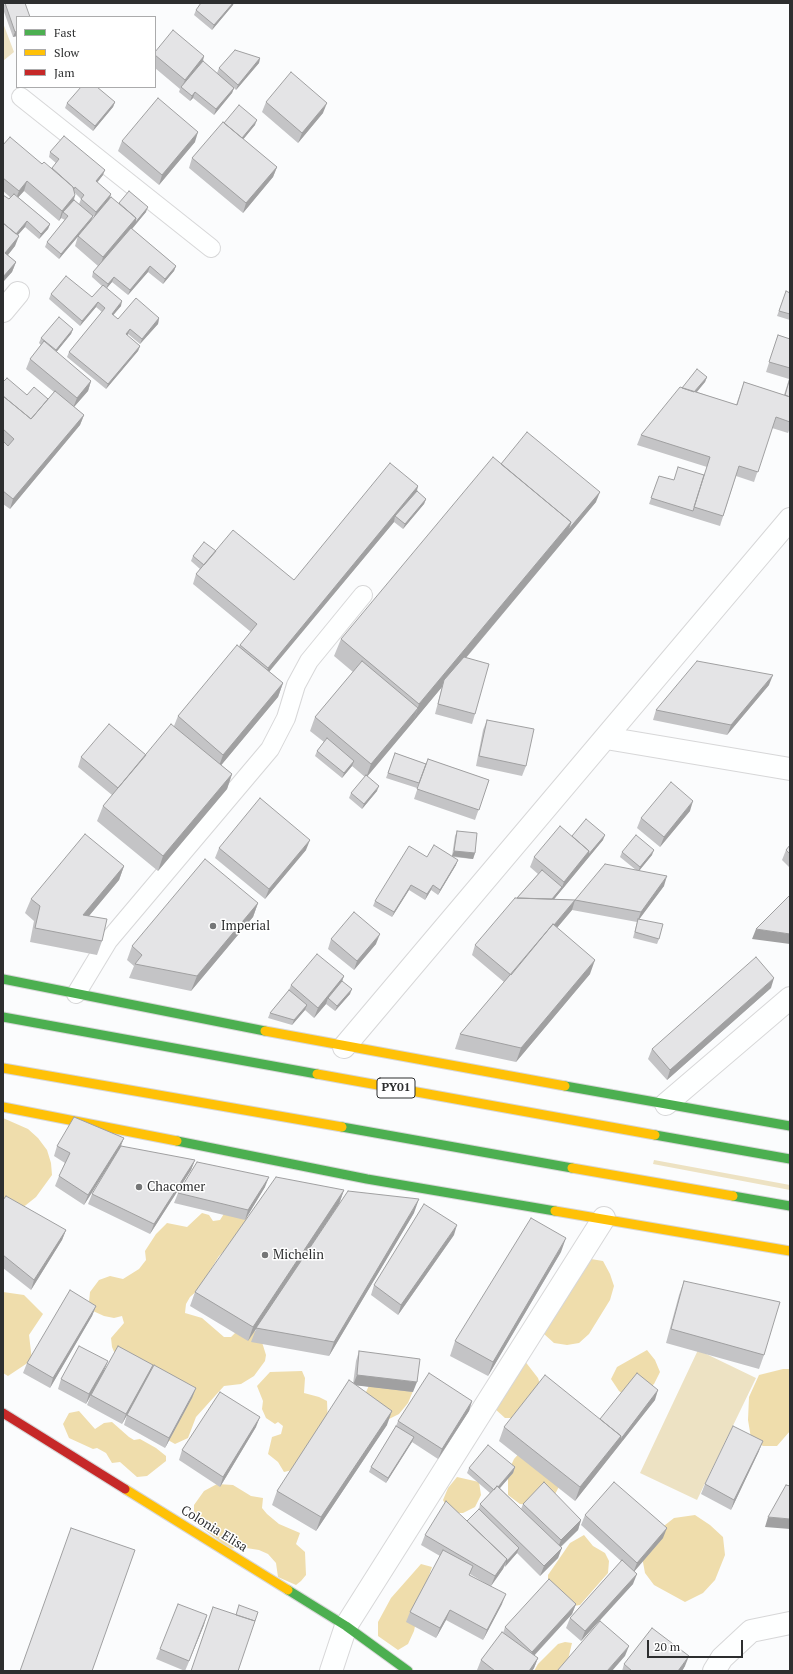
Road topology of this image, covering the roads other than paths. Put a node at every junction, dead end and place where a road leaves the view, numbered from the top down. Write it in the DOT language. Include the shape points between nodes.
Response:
graph roads {
  1 [pos="21,97"];
  2 [pos="211,248"];
  3 [pos="18,293"];
  4 [pos="3,311"];
  5 [pos="790,519"];
  6 [pos="363,595"];
  7 [pos="606,738"];
  8 [pos="790,768"];
  9 [pos="3,979"];
  10 [pos="76,994"];
  11 [pos="790,998"];
  12 [pos="3,1017"];
  13 [pos="344,1047"];
  14 [pos="3,1068"];
  15 [pos="666,1104"];
  16 [pos="3,1107"];
  17 [pos="790,1126"];
  18 [pos="790,1159"];
  19 [pos="790,1206"];
  20 [pos="604,1218"];
  21 [pos="790,1251"];
  22 [pos="3,1413"];
  23 [pos="790,1623"];
  24 [pos="346,1626"];
  25 [pos="331,1671"];
  26 [pos="408,1671"];
  27 [pos="714,1671"];
  1 -- 2 [label="lane"];
  3 -- 4 [label="street"];
  5 -- 7 [label="street"];
  6 -- 10 [label="lane" via="309,660 296,685 286,718 270,748 108,941"];
  7 -- 8 [label="street"];
  7 -- 13 [label="street"];
  9 -- 10 [label="main road"];
  10 -- 13 [label="main road"];
  11 -- 15 [label="street"];
  12 -- 18 [label="main road, PY01"];
  13 -- 15 [label="main road"];
  14 -- 19 [label="main road"];
  15 -- 17 [label="main road"];
  16 -- 20 [label="main road" via="367,1179"];
  20 -- 21 [label="main road"];
  20 -- 24 [label="street"];
  22 -- 24 [label="main road, Colonia Elisa"];
  23 -- 27 [label="street" via="751,1631 722,1658"];
  24 -- 25 [label="street"];
  24 -- 26 [label="main road, Colonia Elisa"];
}
